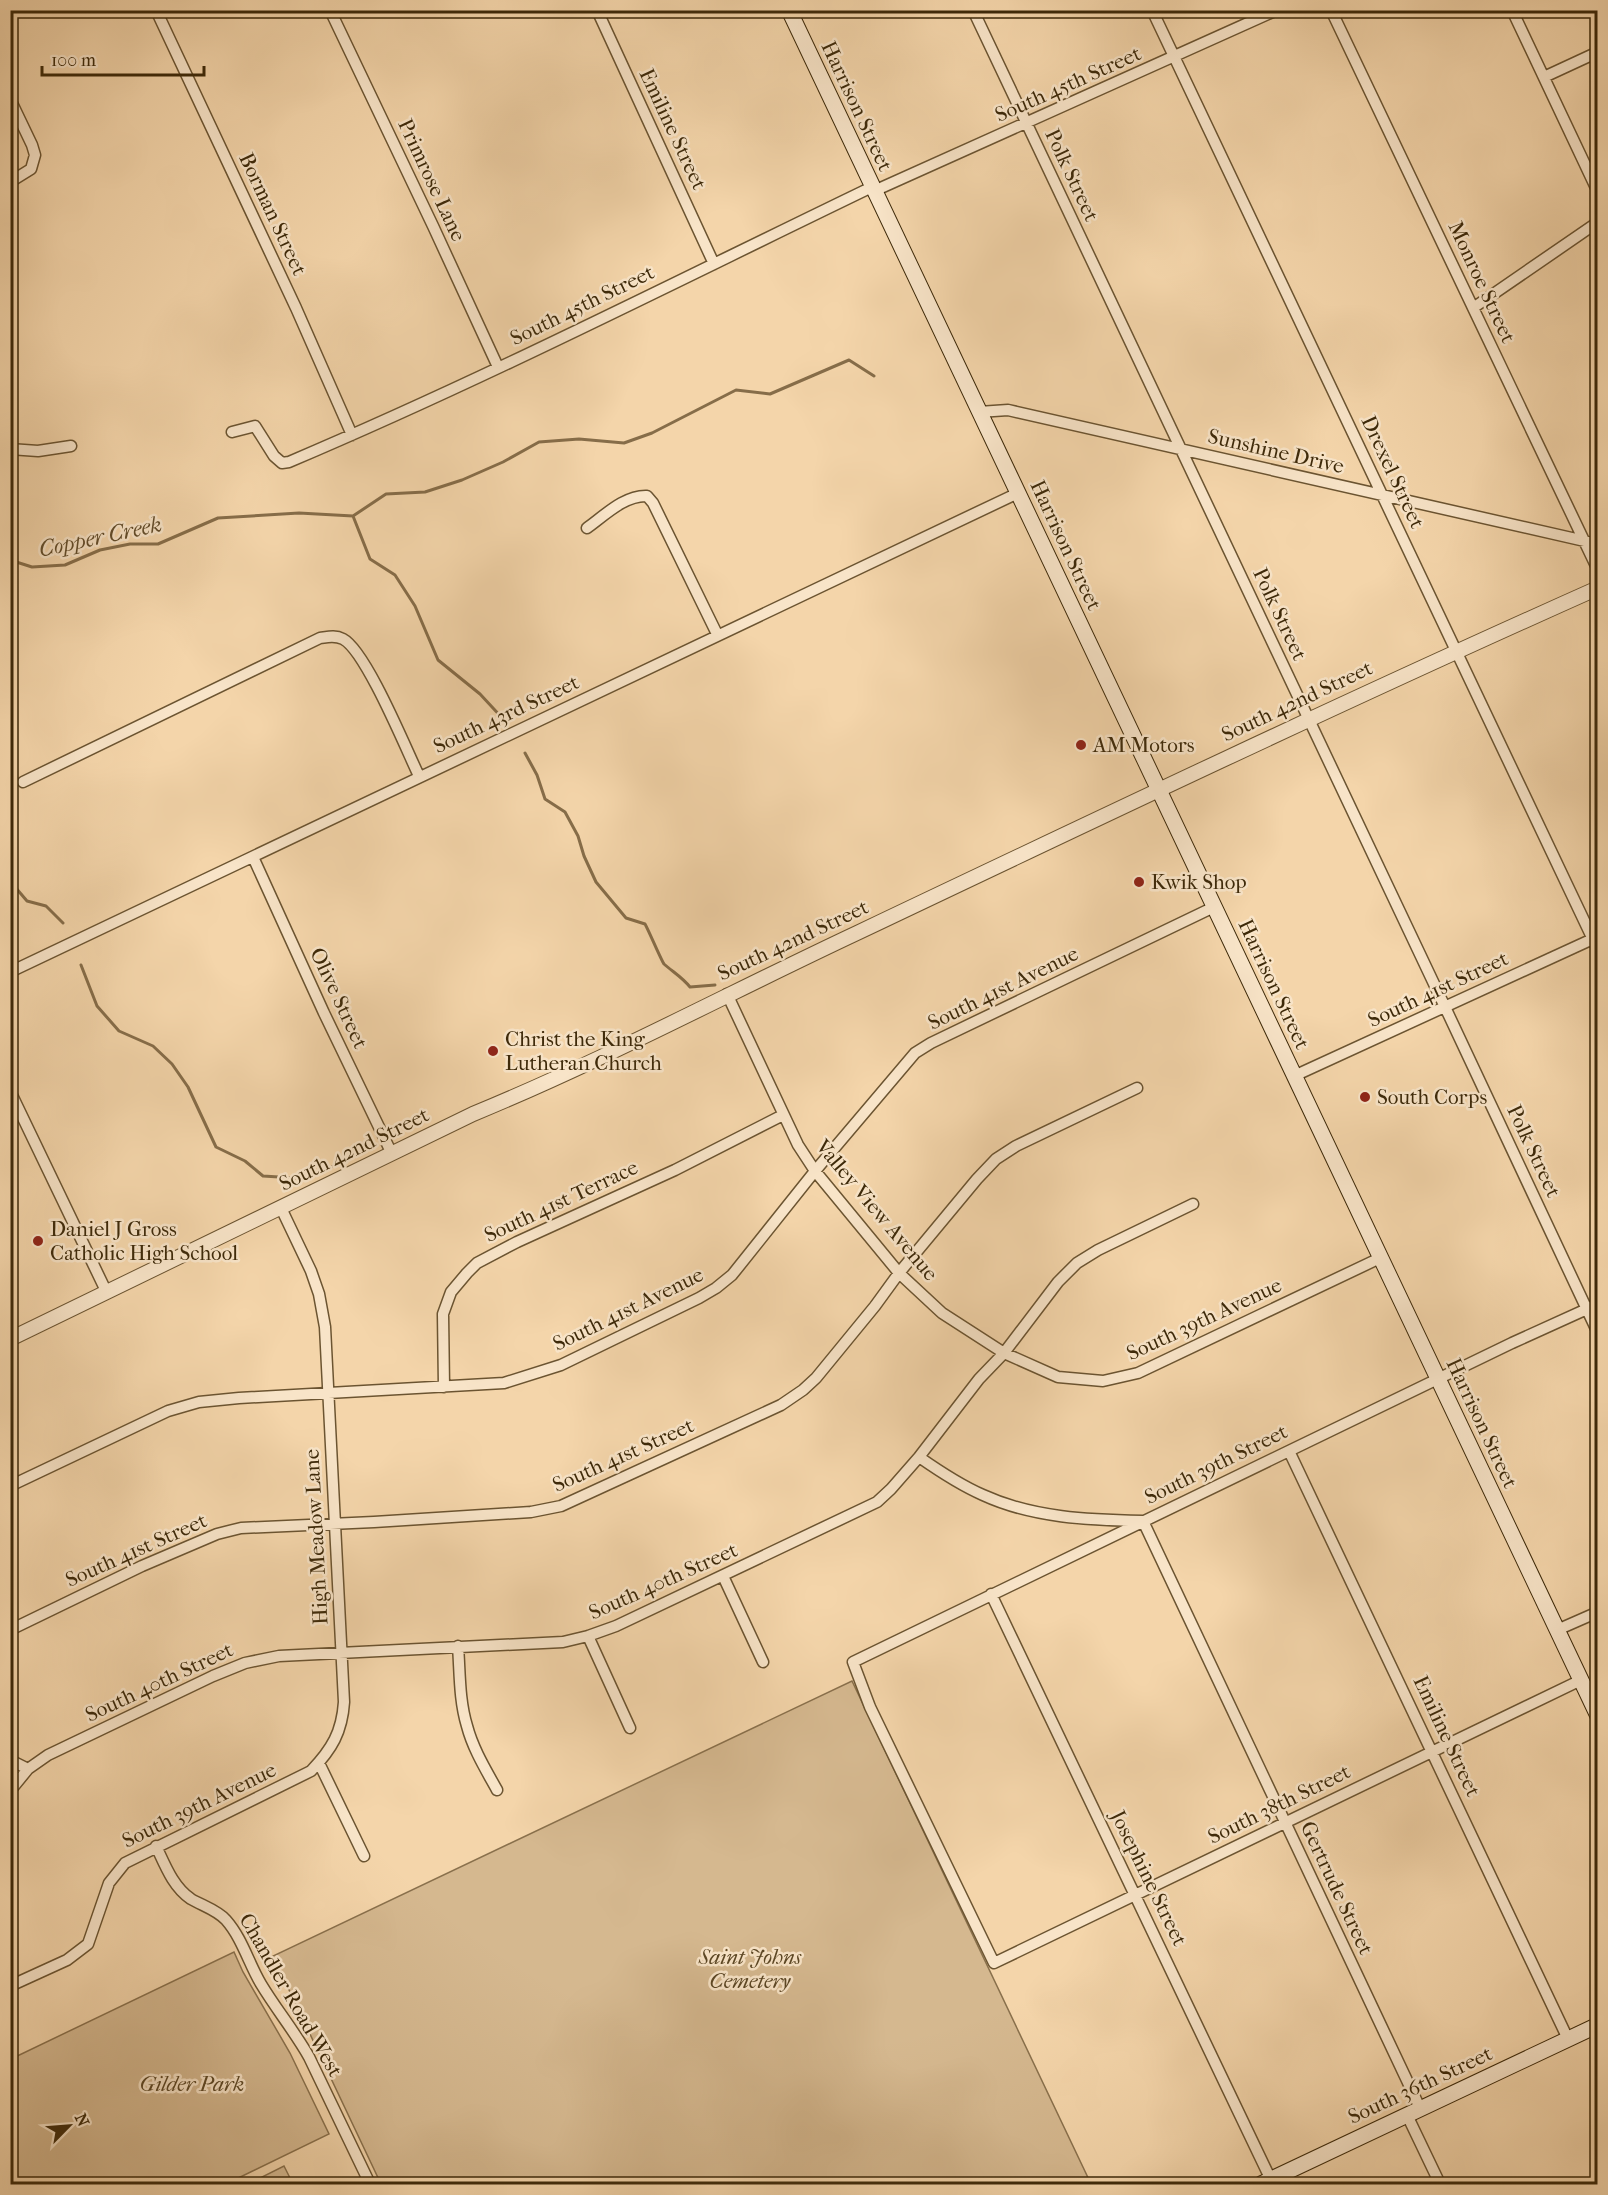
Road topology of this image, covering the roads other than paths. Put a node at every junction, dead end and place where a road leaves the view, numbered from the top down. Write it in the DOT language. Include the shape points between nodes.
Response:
graph roads {
  1 [pos="156,10"];
  2 [pos="330,10"];
  3 [pos="597,10"];
  4 [pos="789,10"];
  5 [pos="973,10"];
  6 [pos="1152,10"];
  7 [pos="1277,10"];
  8 [pos="1331,10"];
  9 [pos="1512,10"];
  10 [pos="1598,52"];
  11 [pos="1174,57"];
  12 [pos="1544,77"];
  13 [pos="10,99"];
  14 [pos="1026,124"];
  15 [pos="10,182"];
  16 [pos="873,189"];
  17 [pos="1598,192"];
  18 [pos="1598,222"];
  19 [pos="714,264"];
  20 [pos="1473,308"];
  21 [pos="498,367"];
  22 [pos="979,412"];
  23 [pos="232,432"];
  24 [pos="352,435"];
  25 [pos="71,446"];
  26 [pos="10,449"];
  27 [pos="1180,449"];
  28 [pos="1018,493"];
  29 [pos="1382,495"];
  30 [pos="587,528"];
  31 [pos="1583,540"];
  32 [pos="1598,544"];
  33 [pos="1598,570"];
  34 [pos="1598,588"];
  35 [pos="717,634"];
  36 [pos="1456,651"];
  37 [pos="1309,718"];
  38 [pos="419,776"];
  39 [pos="23,782"];
  40 [pos="1158,789"];
  41 [pos="253,857"];
  42 [pos="1214,907"];
  43 [pos="1595,938"];
  44 [pos="1598,950"];
  45 [pos="10,972"];
  46 [pos="727,994"];
  47 [pos="1445,1007"];
  48 [pos="1294,1076"];
  49 [pos="1137,1088"];
  50 [pos="10,1091"];
  51 [pos="783,1115"];
  52 [pos="392,1154"];
  53 [pos="815,1171"];
  54 [pos="1193,1204"];
  55 [pos="281,1208"];
  56 [pos="1380,1258"];
  57 [pos="899,1273"];
  58 [pos="106,1293"];
  59 [pos="1598,1304"];
  60 [pos="1587,1309"];
  61 [pos="1598,1333"];
  62 [pos="10,1339"];
  63 [pos="1004,1353"];
  64 [pos="1438,1379"];
  65 [pos="444,1387"];
  66 [pos="328,1393"];
  67 [pos="1289,1451"];
  68 [pos="919,1457"];
  69 [pos="10,1486"];
  70 [pos="1143,1521"];
  71 [pos="335,1523"];
  72 [pos="723,1576"];
  73 [pos="991,1594"];
  74 [pos="1598,1612"];
  75 [pos="10,1630"];
  76 [pos="1557,1630"];
  77 [pos="588,1636"];
  78 [pos="458,1646"];
  79 [pos="341,1651"];
  80 [pos="764,1662"];
  81 [pos="1581,1680"];
  82 [pos="1598,1716"];
  83 [pos="630,1728"];
  84 [pos="1432,1751"];
  85 [pos="10,1760"];
  86 [pos="319,1762"];
  87 [pos="28,1769"];
  88 [pos="497,1790"];
  89 [pos="10,1791"];
  90 [pos="1285,1823"];
  91 [pos="156,1846"];
  92 [pos="364,1856"];
  93 [pos="1135,1895"];
  94 [pos="994,1963"];
  95 [pos="10,1986"];
  96 [pos="1598,2025"];
  97 [pos="1568,2039"];
  98 [pos="1413,2111"];
  99 [pos="1266,2182"];
  100 [pos="370,2184"];
  101 [pos="1440,2184"];
  1 -- 24 [label="street, Borman Street"];
  2 -- 21 [label="street, Primrose Lane"];
  3 -- 19 [label="street, Emiline Street"];
  4 -- 16 [label="main road, Harrison Street"];
  5 -- 14 [label="street, Polk Street"];
  6 -- 11 [label="street, Drexel Street"];
  7 -- 11 [label="street, South 45th Street"];
  8 -- 20 [label="street, Monroe Street"];
  9 -- 12 [label="street"];
  10 -- 12 [label="street"];
  11 -- 14 [label="street, South 45th Street"];
  11 -- 29 [label="street, Drexel Street"];
  12 -- 17 [label="street"];
  13 -- 15 [label="street" via="35,155 32,169"];
  14 -- 16 [label="street, South 45th Street"];
  14 -- 27 [label="street, Polk Street"];
  16 -- 19 [label="street, South 45th Street"];
  16 -- 22 [label="main road, Harrison Street"];
  18 -- 20 [label="street"];
  19 -- 21 [label="street, South 45th Street"];
  20 -- 31 [label="street, Monroe Street"];
  21 -- 24 [label="street, South 45th Street"];
  22 -- 27 [label="street, Sunshine Drive" via="1008,410"];
  22 -- 28 [label="main road, Harrison Street"];
  23 -- 24 [label="street, South 45th Street" via="255,426 282,463"];
  25 -- 26 [label="street" via="38,451"];
  27 -- 29 [label="street, Sunshine Drive"];
  27 -- 37 [label="street, Polk Street"];
  28 -- 35 [label="street, South 43rd Street"];
  28 -- 40 [label="main road, Harrison Street"];
  29 -- 31 [label="street, Sunshine Drive"];
  29 -- 36 [label="street, Drexel Street"];
  30 -- 35 [label="street" via="637,495 647,496"];
  31 -- 32 [label="street, Sunshine Drive"];
  31 -- 33 [label="street, Monroe Street"];
  34 -- 36 [label="street, South 42nd Street"];
  35 -- 38 [label="street, South 43rd Street"];
  36 -- 37 [label="street, South 42nd Street"];
  36 -- 43 [label="street, Drexel Street"];
  37 -- 40 [label="street, South 42nd Street"];
  37 -- 47 [label="street, Polk Street"];
  38 -- 39 [label="street" via="368,670 357,652 334,636 320,638"];
  38 -- 41 [label="street, South 43rd Street"];
  40 -- 42 [label="main road, Harrison Street"];
  40 -- 46 [label="street, South 42nd Street"];
  41 -- 45 [label="street, South 43rd Street"];
  41 -- 52 [label="street, Olive Street"];
  42 -- 48 [label="main road, Harrison Street"];
  42 -- 53 [label="street, South 41st Avenue" via="915,1053"];
  43 -- 44 [label="street, Drexel Street"];
  43 -- 47 [label="street, South 41st Street"];
  46 -- 51 [label="street, Valley View Avenue"];
  46 -- 52 [label="street, South 42nd Street" via="552,1082 473,1114"];
  47 -- 48 [label="street, South 41st Street"];
  47 -- 60 [label="street, Polk Street"];
  48 -- 56 [label="main road, Harrison Street"];
  49 -- 57 [label="street, South 41st Street" via="996,1159"];
  50 -- 58 [label="street"];
  51 -- 53 [label="street, Valley View Avenue"];
  51 -- 65 [label="street, South 41st Terrace" via="477,1263 451,1292 443,1314"];
  52 -- 55 [label="street, South 42nd Street"];
  53 -- 57 [label="street, Valley View Avenue"];
  53 -- 65 [label="street, South 41st Avenue" via="732,1275 708,1293 532,1376 504,1383"];
  54 -- 63 [label="street, South 40th Street" via="1077,1263"];
  55 -- 58 [label="street, South 42nd Street"];
  55 -- 66 [label="street, High Meadow Lane" via="319,1294"];
  56 -- 63 [label="street, South 39th Avenue" via="1155,1366 1122,1378 1058,1377"];
  56 -- 64 [label="main road, Harrison Street"];
  57 -- 63 [label="street, Valley View Avenue" via="942,1313"];
  57 -- 71 [label="street, South 41st Street" via="803,1390 780,1405 602,1489 561,1506 531,1512"];
  58 -- 62 [label="street, South 42nd Street"];
  59 -- 60 [label="street, South 39th Street"];
  60 -- 61 [label="street, Polk Street"];
  60 -- 64 [label="street, South 39th Street"];
  63 -- 68 [label="street, South 40th Street"];
  64 -- 67 [label="street, South 39th Street"];
  64 -- 76 [label="main road, Harrison Street"];
  65 -- 66 [label="street, South 41st Avenue"];
  66 -- 69 [label="street, South 41st Avenue" via="199,1402 168,1411"];
  66 -- 71 [label="street, High Meadow Lane"];
  67 -- 70 [label="street, South 39th Street"];
  67 -- 84 [label="street, Emiline Street"];
  68 -- 70 [label="street" via="984,1496 1039,1513"];
  68 -- 72 [label="street, South 40th Street" via="877,1502"];
  70 -- 73 [label="street, South 39th Street"];
  70 -- 90 [label="street, Gertrude Street"];
  71 -- 75 [label="street, South 41st Street" via="241,1528 217,1534"];
  71 -- 79 [label="street, High Meadow Lane"];
  72 -- 77 [label="street, South 40th Street"];
  72 -- 80 [label="street"];
  73 -- 93 [label="street, Josephine Street"];
  73 -- 94 [label="street, South 39th Street" via="853,1662 870,1707"];
  74 -- 76 [label="street"];
  76 -- 81 [label="main road, Harrison Street"];
  77 -- 78 [label="street, South 40th Street" via="563,1642"];
  77 -- 83 [label="street"];
  78 -- 79 [label="street, South 40th Street"];
  78 -- 88 [label="street" via="466,1725"];
  79 -- 86 [label="street, High Meadow Lane" via="343,1721"];
  79 -- 87 [label="street, South 40th Street" via="245,1663 48,1755"];
  81 -- 82 [label="main road, Harrison Street"];
  81 -- 84 [label="street, South 38th Street"];
  84 -- 90 [label="street, South 38th Street"];
  84 -- 97 [label="street, Emiline Street"];
  85 -- 87 [label="street"];
  86 -- 91 [label="street, South 39th Avenue" via="297,1779"];
  86 -- 92 [label="street"];
  87 -- 89 [label="street, South 40th Street"];
  90 -- 93 [label="street, South 38th Street"];
  90 -- 98 [label="street, Gertrude Street"];
  91 -- 95 [label="street, South 39th Avenue" via="116,1872 88,1944 80,1952"];
  91 -- 100 [label="street, Chandler Road West" via="181,1890 234,1929 260,1983 309,2057"];
  93 -- 94 [label="street, South 38th Street"];
  93 -- 99 [label="street, Josephine Street"];
  96 -- 97 [label="main road, South 36th Street"];
  97 -- 98 [label="main road, South 36th Street"];
  98 -- 99 [label="main road, South 36th Street"];
  98 -- 101 [label="street, Gertrude Street"];
}
